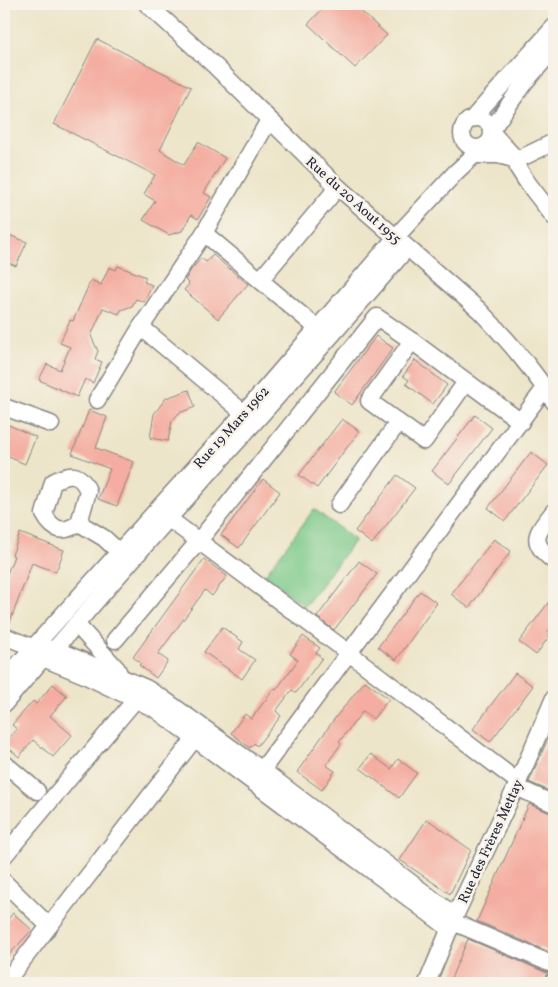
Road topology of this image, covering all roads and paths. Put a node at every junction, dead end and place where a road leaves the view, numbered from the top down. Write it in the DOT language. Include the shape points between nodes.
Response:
graph roads {
  1 [pos="147,4"];
  2 [pos="554,27"];
  3 [pos="554,49"];
  4 [pos="472,119"];
  5 [pos="269,120"];
  6 [pos="464,139"];
  7 [pos="486,141"];
  8 [pos="554,142"];
  9 [pos="517,160"];
  10 [pos="456,172"];
  11 [pos="338,187"];
  12 [pos="554,217"];
  13 [pos="204,232"];
  14 [pos="401,243"];
  15 [pos="260,280"];
  16 [pos="141,327"];
  17 [pos="317,328"];
  18 [pos="412,341"];
  19 [pos="466,382"];
  20 [pos="550,395"];
  21 [pos="97,400"];
  22 [pos="4,407"];
  23 [pos="250,418"];
  24 [pos="521,422"];
  25 [pos="398,423"];
  26 [pos="51,424"];
  27 [pos="339,505"];
  28 [pos="554,511"];
  29 [pos="163,514"];
  30 [pos="79,523"];
  31 [pos="198,542"];
  32 [pos="118,551"];
  33 [pos="554,561"];
  34 [pos="76,624"];
  35 [pos="4,636"];
  36 [pos="115,640"];
  37 [pos="44,651"];
  38 [pos="349,653"];
  39 [pos="121,678"];
  40 [pos="4,680"];
  41 [pos="554,698"];
  42 [pos="136,699"];
  43 [pos="4,704"];
  44 [pos="194,738"];
  45 [pos="4,763"];
  46 [pos="262,770"];
  47 [pos="517,785"];
  48 [pos="37,791"];
  49 [pos="554,804"];
  50 [pos="4,856"];
  51 [pos="4,882"];
  52 [pos="453,922"];
  53 [pos="49,926"];
  54 [pos="554,965"];
  55 [pos="5,983"];
  56 [pos="427,983"];
  1 -- 5 [label="street, Rue du 20 Aout 1955"];
  2 -- 4 [label="street"];
  3 -- 7 [label="street, Rue 19 Mars 1962" via="524,83"];
  4 -- 6 [label="street" via="462,129"];
  4 -- 7 [label="street" via="484,119 490,125"];
  5 -- 11 [label="street, Rue du 20 Aout 1955"];
  5 -- 13 [label="street"];
  6 -- 7 [label="street" via="474,148"];
  6 -- 10 [label="street, Rue 19 Mars 1962"];
  7 -- 9 [label="street"];
  7 -- 9 [label="street" via="499,155"];
  7 -- 10 [label="street, Rue 19 Mars 1962"];
  8 -- 9 [label="street"];
  9 -- 12 [label="street" via="527,182"];
  10 -- 14 [label="street, Rue 19 Mars 1962"];
  11 -- 14 [label="street, Rue du 20 Aout 1955"];
  11 -- 15 [label="street"];
  13 -- 15 [label="street"];
  13 -- 16 [label="street"];
  14 -- 17 [label="street, Rue 19 Mars 1962"];
  14 -- 20 [label="street, Rue du 20 Aout 1955" via="497,328"];
  14 -- 23 [label="street, Rue 19 Mars 1962"];
  15 -- 17 [label="street"];
  16 -- 21 [label="street"];
  16 -- 23 [label="street"];
  17 -- 23 [label="street, Rue 19 Mars 1962"];
  18 -- 19 [label="street"];
  18 -- 25 [label="street" via="369,401"];
  18 -- 31 [label="street" via="377,317"];
  19 -- 24 [label="street"];
  19 -- 25 [label="street" via="424,441"];
  20 -- 24 [label="street"];
  22 -- 26 [label="street"];
  23 -- 29 [label="street, Rue 19 Mars 1962"];
  24 -- 38 [label="street"];
  25 -- 27 [label="street"];
  28 -- 33 [label="street" via="536,541"];
  29 -- 31 [label="street"];
  29 -- 32 [label="street, Rue 19 Mars 1962"];
  29 -- 34 [label="street, Rue 19 Mars 1962"];
  30 -- 32 [label="street"];
  31 -- 36 [label="street"];
  31 -- 38 [label="street"];
  32 -- 37 [label="street, Rue 19 Mars 1962"];
  34 -- 37 [label="street, Rue 19 Mars 1962"];
  34 -- 39 [label="street" via="117,669"];
  35 -- 37 [label="street"];
  37 -- 39 [label="street"];
  37 -- 40 [label="street, Rue 19 Mars 1962"];
  37 -- 42 [label="street" via="82,674"];
  37 -- 43 [label="street, Rue 19 Mars 1962"];
  38 -- 46 [label="street"];
  38 -- 47 [label="street"];
  39 -- 46 [label="street" via="162,698"];
  41 -- 47 [label="street, Rue des Frères Mettay"];
  42 -- 44 [label="street"];
  42 -- 50 [label="street"];
  44 -- 52 [label="street"];
  44 -- 53 [label="street"];
  45 -- 48 [label="street"];
  46 -- 52 [label="street"];
  47 -- 49 [label="street"];
  47 -- 52 [label="street, Rue des Frères Mettay"];
  51 -- 53 [label="street"];
  52 -- 54 [label="street"];
  52 -- 56 [label="street, Rue des Frères Mettay"];
  53 -- 55 [label="street"];
}
